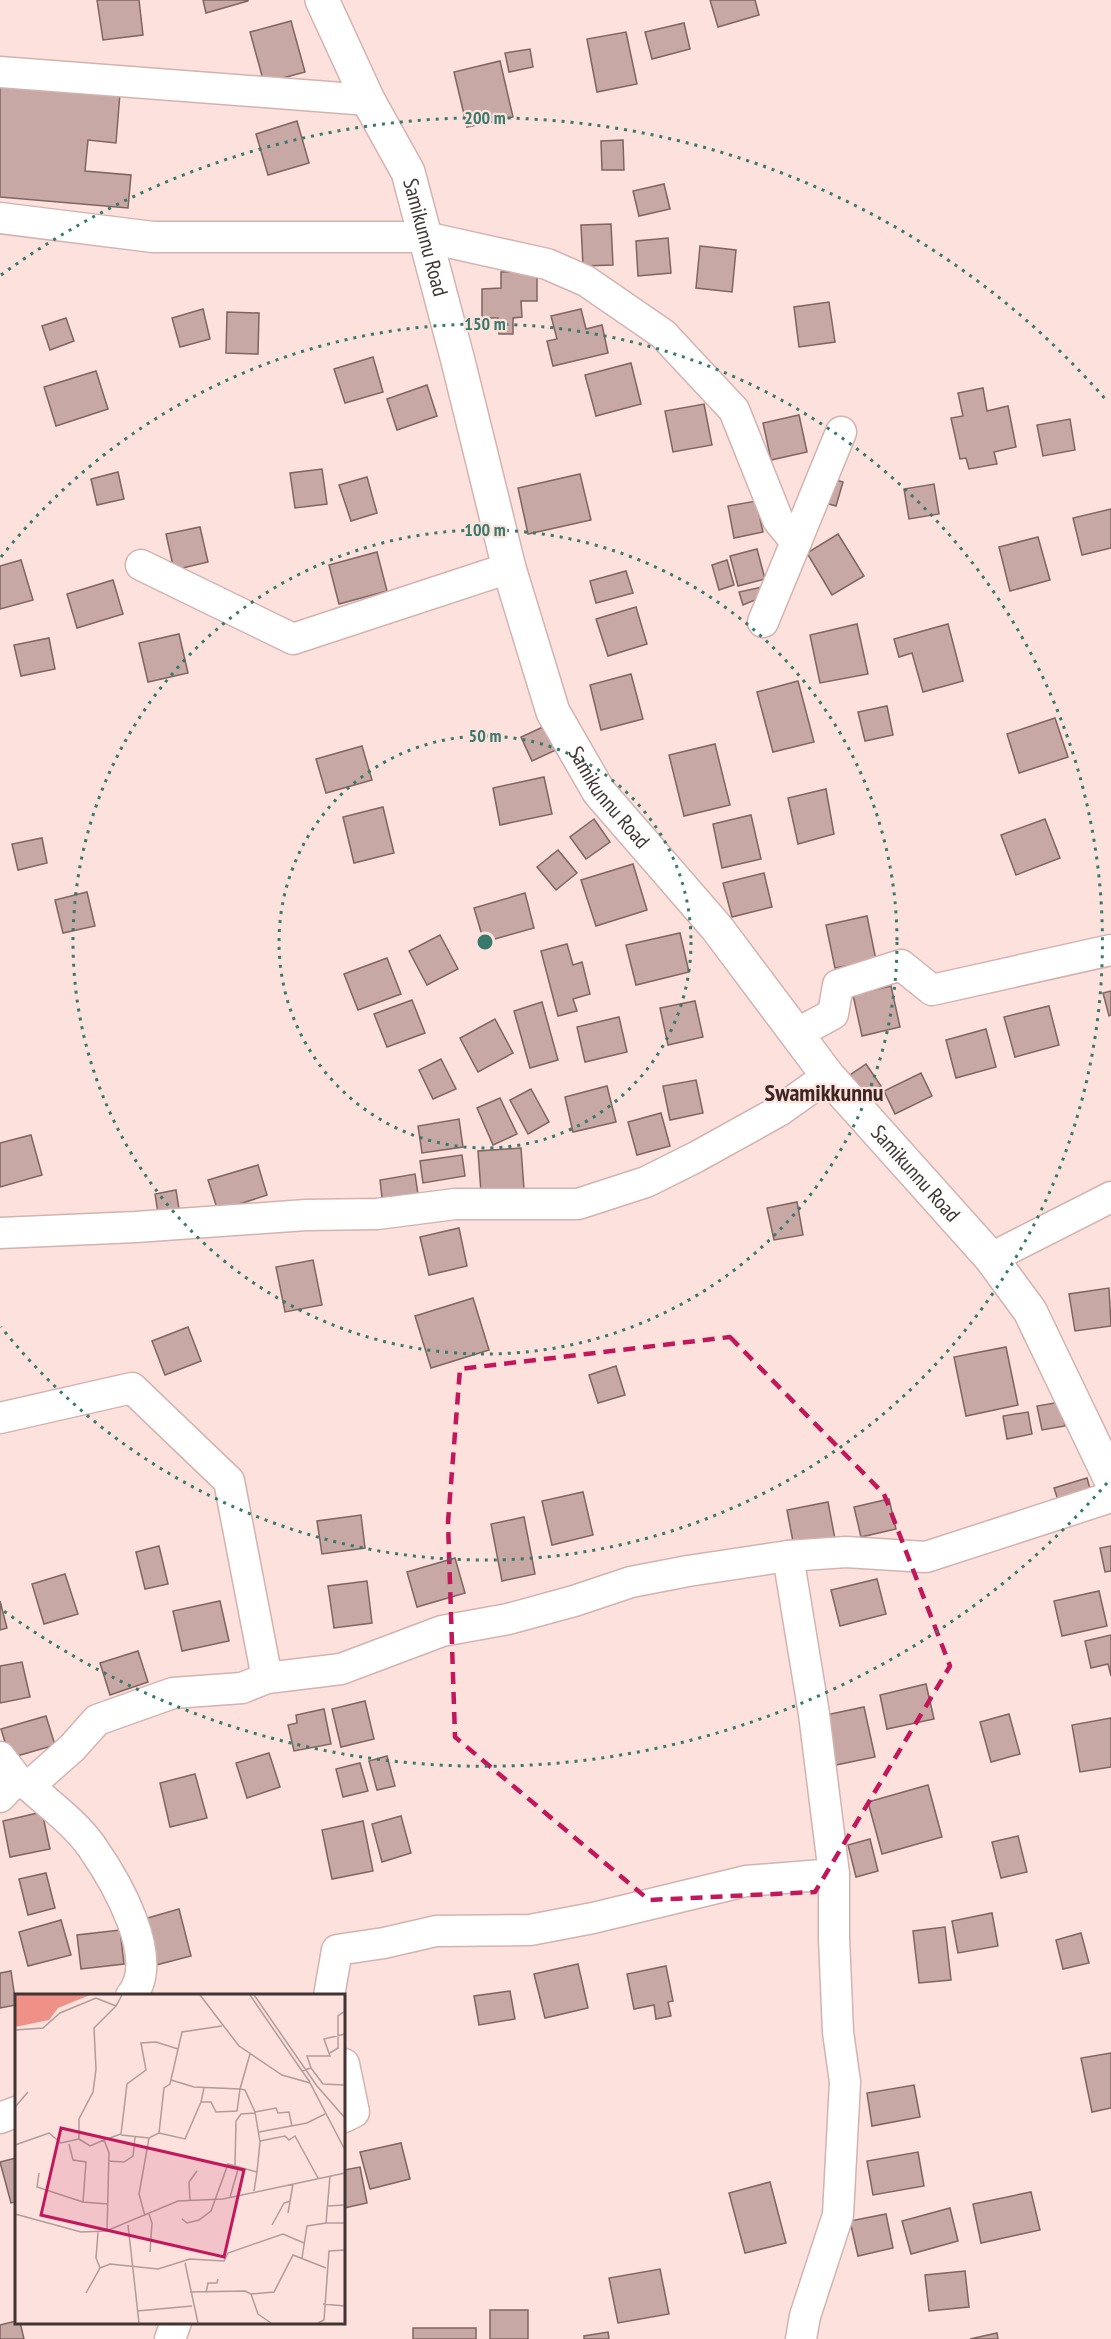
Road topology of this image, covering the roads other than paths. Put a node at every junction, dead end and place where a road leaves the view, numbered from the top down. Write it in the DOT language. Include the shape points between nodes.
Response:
graph roads {
  1 [pos="322,0"];
  2 [pos="0,72"];
  3 [pos="368,100"];
  4 [pos="0,218"];
  5 [pos="424,237"];
  6 [pos="841,432"];
  7 [pos="796,542"];
  8 [pos="141,565"];
  9 [pos="509,568"];
  10 [pos="763,622"];
  11 [pos="1111,950"];
  12 [pos="796,1034"];
  13 [pos="828,1076"];
  14 [pos="1111,1197"];
  15 [pos="0,1233"];
  16 [pos="991,1258"];
  17 [pos="0,1418"];
  18 [pos="1111,1480"];
  19 [pos="1111,1497"];
  20 [pos="788,1556"];
  21 [pos="267,1678"];
  22 [pos="11,1780"];
  23 [pos="834,1874"];
  24 [pos="131,1994"];
  25 [pos="329,1994"];
  26 [pos="345,2069"];
  27 [pos="15,2112"];
  28 [pos="345,2116"];
  29 [pos="0,2118"];
  30 [pos="175,2324"];
  31 [pos="170,2339"];
  32 [pos="801,2339"];
  1 -- 3 [label="main road, Samikunnu Road"];
  2 -- 3 [label="street"];
  3 -- 5 [label="main road, Samikunnu Road" via="408,172"];
  4 -- 5 [label="street" via="153,237"];
  5 -- 7 [label="street" via="547,264 586,281 663,334 734,410 778,520"];
  5 -- 9 [label="main road, Samikunnu Road"];
  6 -- 7 [label="street"];
  7 -- 10 [label="street"];
  8 -- 9 [label="street" via="293,639"];
  9 -- 12 [label="main road, Samikunnu Road" via="554,712 599,792 717,928"];
  11 -- 12 [label="street" via="932,990 902,965 838,986 833,1014"];
  12 -- 13 [label="main road, Samikunnu Road"];
  13 -- 15 [label="street" via="779,1111 696,1157 646,1182 578,1204 455,1203 377,1214"];
  13 -- 16 [label="main road, Samikunnu Road"];
  14 -- 16 [label="street"];
  16 -- 18 [label="main road, Samikunnu Road" via="1030,1311"];
  17 -- 21 [label="street" via="132,1388 229,1481"];
  19 -- 20 [label="street" via="926,1557 846,1552"];
  20 -- 21 [label="street" via="631,1582 508,1619 442,1631 341,1669"];
  20 -- 23 [label="street"];
  21 -- 22 [label="street" via="242,1688 173,1693 97,1720 72,1748"];
  22 -- 24 [label="street" via="62,1815 92,1846 125,1904 138,1938 141,1974"];
  23 -- 25 [label="street" via="746,1881 530,1930 436,1931 337,1950"];
  23 -- 32 [label="street" via="838,2032 845,2082 838,2215"];
  26 -- 28 [label="street" via="354,2112"];
  27 -- 29 [label="street"];
  30 -- 31 [label="street"];
}
